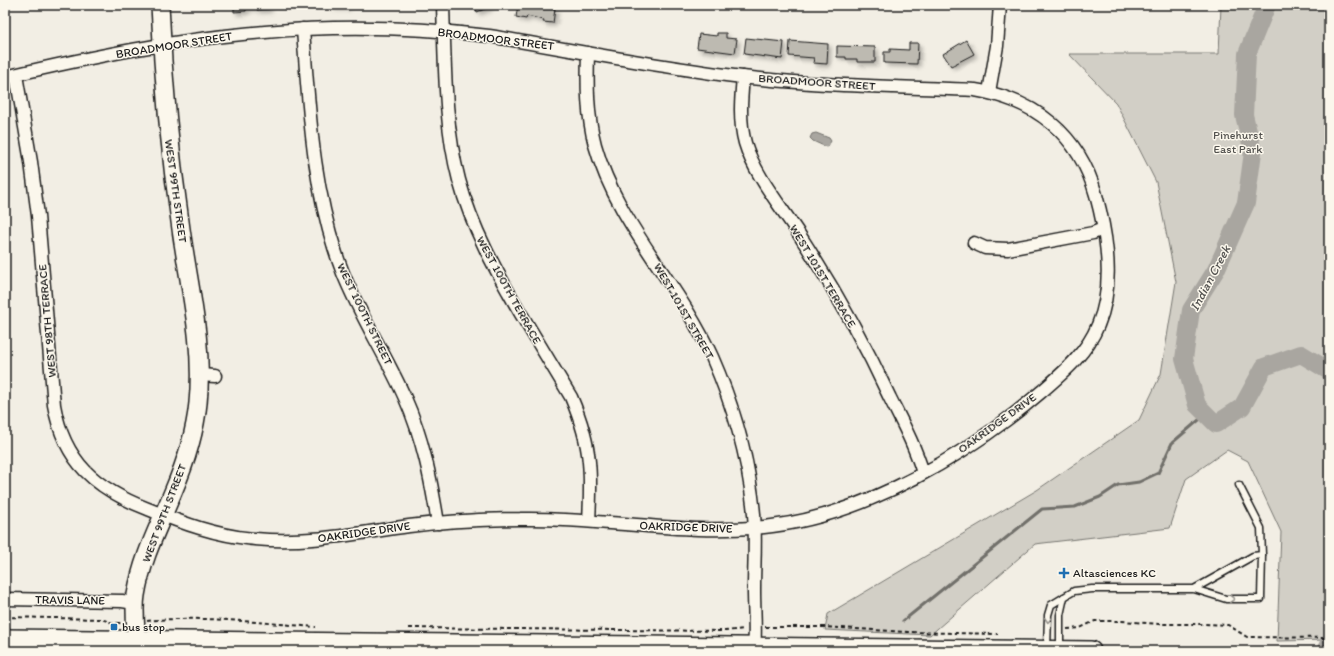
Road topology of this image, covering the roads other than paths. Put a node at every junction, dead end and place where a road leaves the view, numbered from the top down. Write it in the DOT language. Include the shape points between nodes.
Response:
graph roads {
  1 [pos="160,5"];
  2 [pos="443,5"];
  3 [pos="1000,5"];
  4 [pos="303,29"];
  5 [pos="444,32"];
  6 [pos="162,45"];
  7 [pos="588,53"];
  8 [pos="10,76"];
  9 [pos="743,77"];
  10 [pos="989,92"];
  11 [pos="1103,229"];
  12 [pos="974,243"];
  13 [pos="922,473"];
  14 [pos="1239,485"];
  15 [pos="162,515"];
  16 [pos="589,521"];
  17 [pos="438,523"];
  18 [pos="754,528"];
  19 [pos="1262,555"];
  20 [pos="1194,590"];
  21 [pos="1064,597"];
  22 [pos="5,599"];
  23 [pos="135,603"];
  24 [pos="137,638"];
  25 [pos="5,639"];
  26 [pos="754,649"];
  27 [pos="1053,650"];
  28 [pos="1091,651"];
  1 -- 6 [label="street, WEST 99TH STREET"];
  2 -- 5 [label="street, WEST 100TH TERRACE"];
  3 -- 10 [label="street" via="997,46"];
  4 -- 5 [label="street, BROADMOOR STREET" via="380,28"];
  4 -- 6 [label="street, BROADMOOR STREET"];
  4 -- 17 [label="street, WEST 100TH STREET" via="317,174 331,239 352,293 415,421 426,456"];
  5 -- 7 [label="street, BROADMOOR STREET" via="488,36"];
  5 -- 16 [label="street, WEST 100TH TERRACE" via="448,116 459,180 482,244 571,397 579,417 589,462"];
  6 -- 8 [label="street, BROADMOOR STREET"];
  6 -- 15 [label="street, WEST 99TH STREET" via="169,147 199,348 207,376 198,403 188,453"];
  7 -- 9 [label="street, BROADMOOR STREET"];
  7 -- 18 [label="street, WEST 101ST STREET" via="587,88 590,116 604,172 621,205 685,309 711,356 728,396 749,480"];
  8 -- 15 [label="street, WEST 98TH TERRACE" via="31,162 54,405 59,426 78,465 100,485 131,503"];
  9 -- 10 [label="street, BROADMOOR STREET" via="846,86"];
  9 -- 13 [label="street, WEST 101ST TERRACE" via="741,124 752,161 844,308 908,434"];
  10 -- 11 [label="street, BROADMOOR STREET" via="1005,96 1039,113 1066,137 1091,179"];
  11 -- 12 [label="street" via="1008,249 985,248"];
  11 -- 13 [label="street, OAKRIDGE DRIVE" via="1109,268 1108,292 1099,324 1088,344 1057,378 1011,417"];
  13 -- 18 [label="street, OAKRIDGE DRIVE" via="831,513 796,522"];
  14 -- 19 [label="lane" via="1261,528"];
  15 -- 17 [label="street, OAKRIDGE DRIVE" via="215,532 250,539 282,541 331,538"];
  15 -- 23 [label="street, WEST 99TH STREET" via="150,545"];
  16 -- 17 [label="street, OAKRIDGE DRIVE" via="520,518"];
  16 -- 18 [label="street, OAKRIDGE DRIVE" via="715,530"];
  18 -- 26 [label="street, WEST 101ST STREET"];
  19 -- 20 [label="lane" via="1253,556"];
  20 -- 19 [label="lane, one-way" via="1226,599 1261,599"];
  20 -- 21 [label="lane" via="1092,589 1074,591"];
  21 -- 27 [label="lane" via="1060,630"];
  21 -- 27 [label="lane, one-way" via="1051,605 1048,615"];
  22 -- 23 [label="street, TRAVIS LANE"];
  23 -- 24 [label="street, WEST 99TH STREET"];
  24 -- 25 [label="main road"];
  24 -- 26 [label="main road"];
  26 -- 27 [label="main road"];
  27 -- 28 [label="main road"];
}
